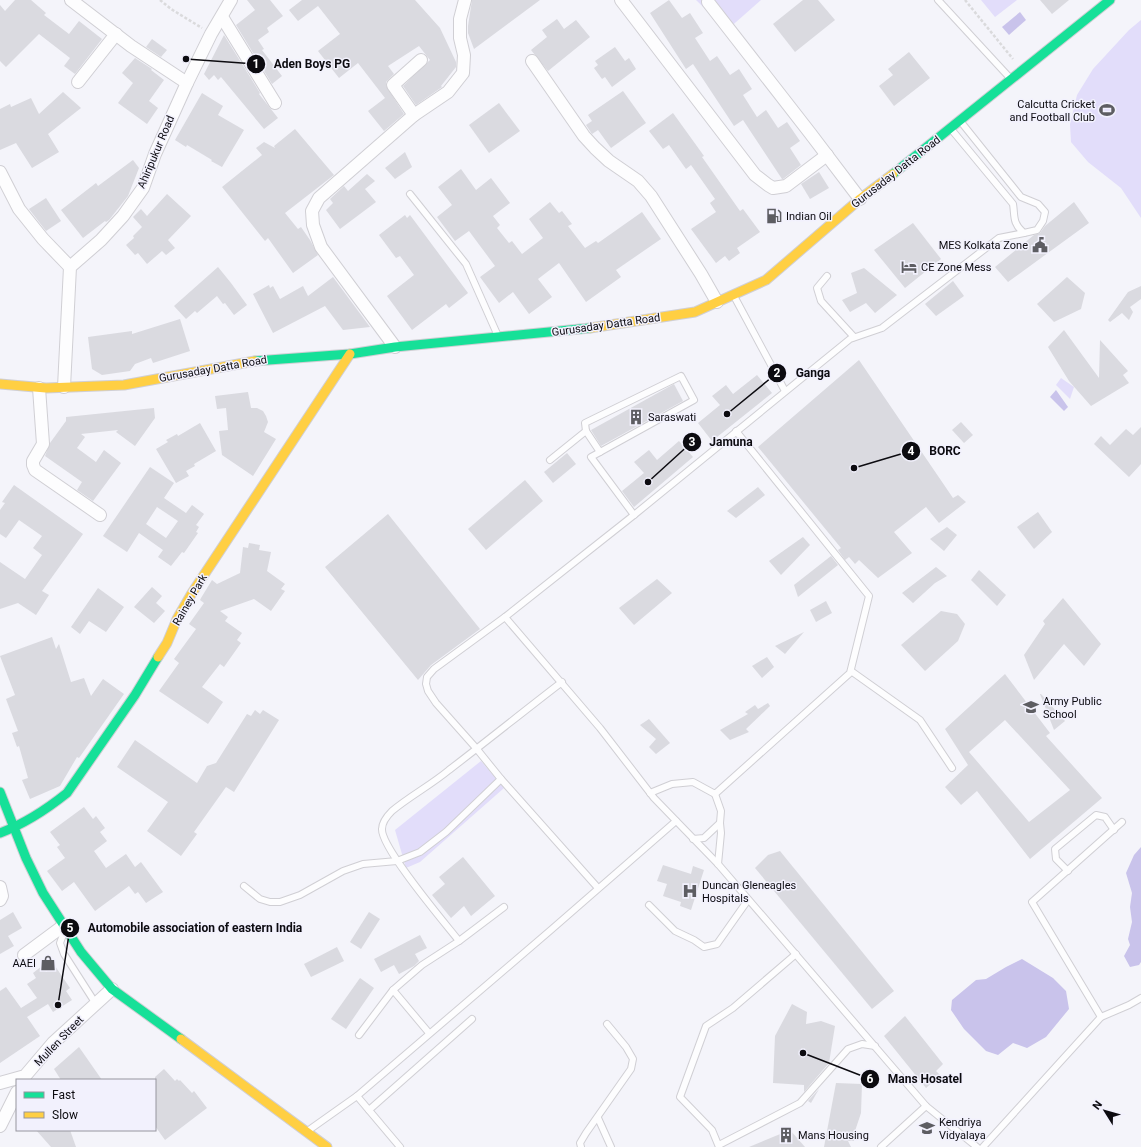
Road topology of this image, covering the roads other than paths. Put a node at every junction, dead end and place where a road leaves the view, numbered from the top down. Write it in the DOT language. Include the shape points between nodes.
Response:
graph roads {
  1 [pos="71,0"];
  2 [pos="231,0"];
  3 [pos="465,0"];
  4 [pos="621,0"];
  5 [pos="938,0"];
  6 [pos="1110,0"];
  7 [pos="708,2"];
  8 [pos="222,17"];
  9 [pos="116,34"];
  10 [pos="422,60"];
  11 [pos="532,61"];
  12 [pos="1011,80"];
  13 [pos="78,82"];
  14 [pos="187,83"];
  15 [pos="276,103"];
  16 [pos="414,115"];
  17 [pos="960,121"];
  18 [pos="950,129"];
  19 [pos="827,155"];
  20 [pos="0,172"];
  21 [pos="410,194"];
  22 [pos="860,199"];
  23 [pos="1024,233"];
  24 [pos="70,267"];
  25 [pos="827,276"];
  26 [pos="733,295"];
  27 [pos="717,302"];
  28 [pos="854,337"];
  29 [pos="498,338"];
  30 [pos="395,347"];
  31 [pos="350,354"];
  32 [pos="0,384"];
  33 [pos="64,387"];
  34 [pos="40,388"];
  35 [pos="785,391"];
  36 [pos="586,431"];
  37 [pos="736,431"];
  38 [pos="600,452"];
  39 [pos="550,460"];
  40 [pos="100,515"];
  41 [pos="634,515"];
  42 [pos="505,617"];
  43 [pos="851,671"];
  44 [pos="562,682"];
  45 [pos="476,748"];
  46 [pos="952,768"];
  47 [pos="501,779"];
  48 [pos="0,792"];
  49 [pos="650,793"];
  50 [pos="715,794"];
  51 [pos="676,821"];
  52 [pos="1122,822"];
  53 [pos="720,823"];
  54 [pos="14,828"];
  55 [pos="1114,830"];
  56 [pos="0,833"];
  57 [pos="693,838"];
  58 [pos="397,861"];
  59 [pos="718,864"];
  60 [pos="1068,871"];
  61 [pos="244,886"];
  62 [pos="0,887"];
  63 [pos="598,888"];
  64 [pos="0,900"];
  65 [pos="748,900"];
  66 [pos="649,904"];
  67 [pos="504,907"];
  68 [pos="65,928"];
  69 [pos="459,941"];
  70 [pos="796,954"];
  71 [pos="24,955"];
  72 [pos="112,989"];
  73 [pos="393,990"];
  74 [pos="1141,998"];
  75 [pos="96,1004"];
  76 [pos="1101,1017"];
  77 [pos="472,1019"];
  78 [pos="607,1024"];
  79 [pos="430,1033"];
  80 [pos="359,1035"];
  81 [pos="875,1046"];
  82 [pos="24,1078"];
  83 [pos="16,1080"];
  84 [pos="0,1083"];
  85 [pos="16,1094"];
  86 [pos="357,1096"];
  87 [pos="926,1106"];
  88 [pos="369,1110"];
  89 [pos="598,1118"];
  90 [pos="0,1126"];
  91 [pos="306,1132"];
  92 [pos="719,1146"];
  93 [pos="327,1147"];
  94 [pos="400,1147"];
  95 [pos="581,1147"];
  96 [pos="611,1147"];
  97 [pos="881,1147"];
  98 [pos="977,1147"];
  99 [pos="983,1147"];
  1 -- 9 [label="street"];
  2 -- 8 [label="street, Ahiripukur Road"];
  3 -- 16 [label="street" via="460,19 463,72 448,92"];
  4 -- 19 [label="street" via="761,181 773,188 786,186"];
  5 -- 12 [label="lane"];
  6 -- 12 [label="street, Gurusaday Datta Road"];
  7 -- 19 [label="street"];
  8 -- 14 [label="street, Ahiripukur Road"];
  8 -- 15 [label="street"];
  9 -- 13 [label="street"];
  9 -- 14 [label="street"];
  10 -- 16 [label="street" via="393,85"];
  11 -- 27 [label="street" via="591,144 609,161 638,181 651,196"];
  12 -- 17 [label="street, Gurusaday Datta Road"];
  14 -- 24 [label="street, Ahiripukur Road" via="142,188 123,216 101,240"];
  16 -- 30 [label="street" via="319,198 312,211 313,225 321,247"];
  17 -- 18 [label="street, Gurusaday Datta Road"];
  17 -- 23 [label="lane" via="1022,198 1038,204 1044,212 1043,221 1037,230"];
  18 -- 22 [label="street, Gurusaday Datta Road"];
  18 -- 23 [label="lane" via="1013,204 1013,218"];
  19 -- 22 [label="street"];
  20 -- 24 [label="street" via="19,209"];
  21 -- 29 [label="lane" via="466,264"];
  22 -- 26 [label="street, Gurusaday Datta Road" via="766,280"];
  23 -- 28 [label="lane" via="999,238 882,328"];
  24 -- 33 [label="street"];
  25 -- 28 [label="lane" via="817,288 821,300"];
  26 -- 27 [label="street, Gurusaday Datta Road"];
  26 -- 35 [label="lane"];
  27 -- 29 [label="street, Gurusaday Datta Road" via="695,312 577,330"];
  28 -- 35 [label="lane"];
  29 -- 30 [label="street, Gurusaday Datta Road"];
  30 -- 31 [label="street, Gurusaday Datta Road"];
  31 -- 33 [label="street, Gurusaday Datta Road" via="252,361 124,385"];
  31 -- 54 [label="street, Rainey Park" via="192,593 167,643 81,775 60,800"];
  32 -- 34 [label="street, Gurusaday Datta Road"];
  33 -- 34 [label="street, Gurusaday Datta Road"];
  34 -- 40 [label="street" via="43,444 33,461 35,470"];
  35 -- 37 [label="lane"];
  36 -- 38 [label="lane"];
  36 -- 38 [label="lane" via="585,423 681,376 694,400"];
  36 -- 39 [label="lane"];
  37 -- 41 [label="lane"];
  37 -- 43 [label="lane" via="869,596"];
  38 -- 41 [label="lane" via="591,456"];
  41 -- 42 [label="lane"];
  42 -- 44 [label="lane"];
  42 -- 45 [label="lane" via="434,669 427,677 428,691 436,703"];
  43 -- 46 [label="lane" via="920,720"];
  43 -- 50 [label="lane"];
  44 -- 45 [label="lane"];
  44 -- 49 [label="lane"];
  45 -- 47 [label="lane"];
  45 -- 58 [label="lane" via="392,812 384,821 384,838"];
  47 -- 58 [label="lane" via="446,832 420,852"];
  47 -- 63 [label="lane"];
  48 -- 54 [label="street"];
  49 -- 50 [label="lane" via="672,784 693,782"];
  49 -- 51 [label="lane"];
  50 -- 53 [label="lane" via="721,811"];
  51 -- 57 [label="lane"];
  51 -- 63 [label="lane"];
  52 -- 55 [label="lane"];
  53 -- 57 [label="lane" via="704,838"];
  53 -- 59 [label="lane"];
  54 -- 56 [label="street, Rainey Park"];
  54 -- 68 [label="street" via="43,893"];
  55 -- 60 [label="lane"];
  55 -- 60 [label="lane" via="1104,818 1096,815 1055,849 1056,858"];
  57 -- 59 [label="lane"];
  58 -- 61 [label="lane" via="363,864 343,871 300,895 280,902 260,899"];
  58 -- 69 [label="lane"];
  59 -- 65 [label="lane"];
  60 -- 76 [label="lane" via="1032,902"];
  62 -- 64 [label="street"];
  63 -- 79 [label="lane"];
  65 -- 66 [label="lane" via="717,944 704,946 675,931"];
  65 -- 70 [label="lane"];
  67 -- 69 [label="lane"];
  68 -- 71 [label="street"];
  68 -- 72 [label="street"];
  68 -- 75 [label="lane" via="60,943 64,954"];
  69 -- 73 [label="lane" via="422,965"];
  70 -- 81 [label="lane"];
  70 -- 92 [label="lane" via="732,1008 706,1026 680,1097 712,1130"];
  72 -- 75 [label="street, Mullen Street"];
  72 -- 91 [label="street"];
  73 -- 79 [label="lane"];
  73 -- 80 [label="lane"];
  74 -- 76 [label="lane"];
  75 -- 82 [label="street, Mullen Street" via="54,1043"];
  76 -- 99 [label="lane"];
  77 -- 88 [label="lane"];
  78 -- 89 [label="lane" via="633,1059 631,1069"];
  79 -- 86 [label="lane"];
  81 -- 87 [label="lane"];
  81 -- 92 [label="lane" via="862,1044 848,1049 800,1103"];
  83 -- 84 [label="street, Mullen Street"];
  85 -- 90 [label="street"];
  86 -- 88 [label="lane"];
  86 -- 91 [label="lane"];
  87 -- 97 [label="lane"];
  87 -- 98 [label="lane"];
  88 -- 94 [label="lane"];
  89 -- 95 [label="lane" via="580,1143"];
  89 -- 96 [label="lane"];
  91 -- 93 [label="street"];
}
